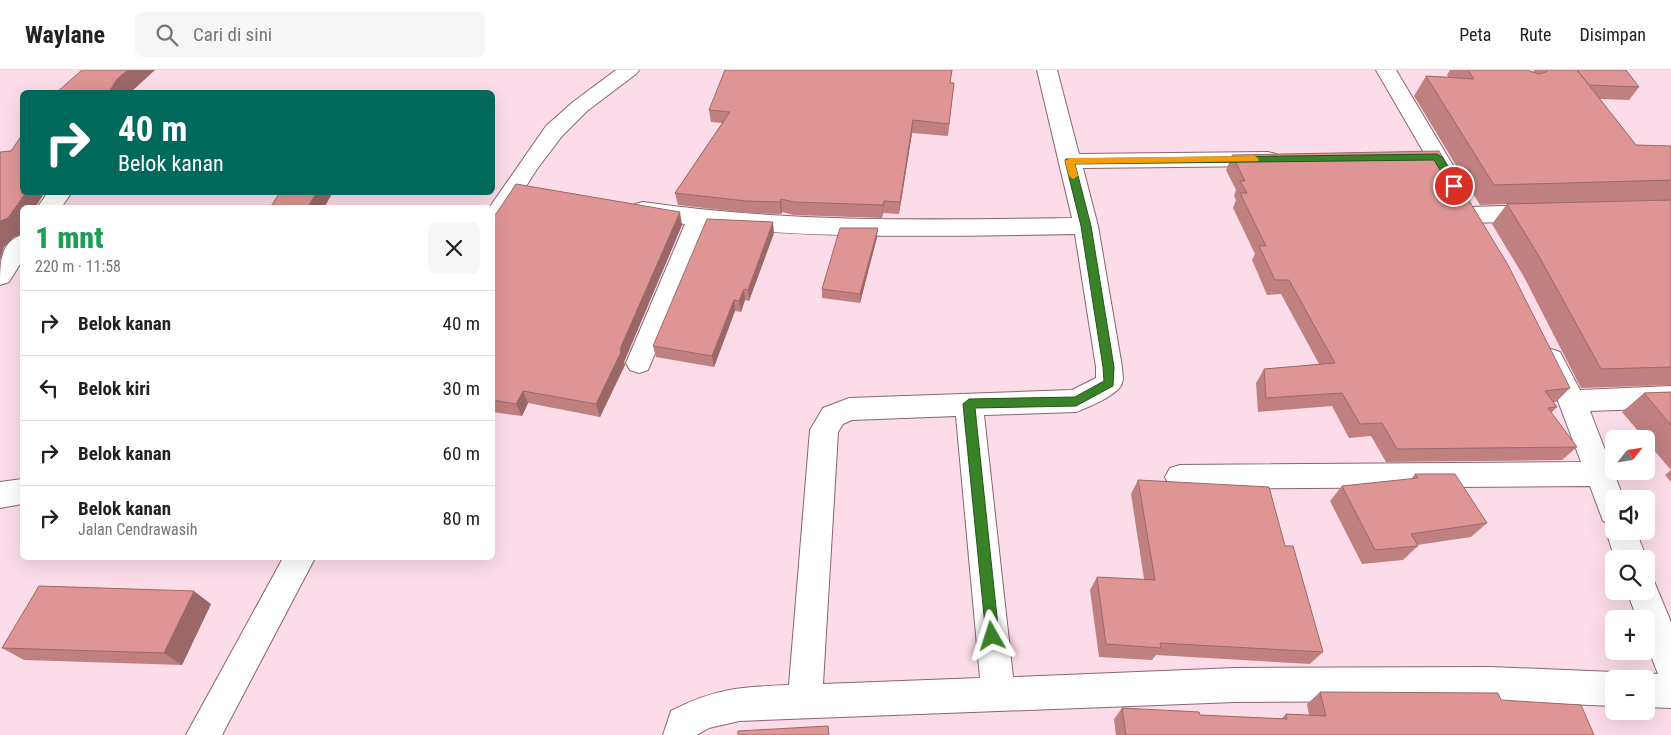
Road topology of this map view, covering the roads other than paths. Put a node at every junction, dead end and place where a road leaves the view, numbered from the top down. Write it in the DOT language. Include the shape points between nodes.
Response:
graph roads {
  1 [pos="629,70"];
  2 [pos="1047,70"];
  3 [pos="1386,70"];
  4 [pos="1288,159"];
  5 [pos="1070,161"];
  6 [pos="514,186"];
  7 [pos="539,192"];
  8 [pos="59,195"];
  9 [pos="50,205"];
  10 [pos="623,206"];
  11 [pos="1561,212"];
  12 [pos="1471,214"];
  13 [pos="495,216"];
  14 [pos="698,219"];
  15 [pos="1086,226"];
  16 [pos="1486,238"];
  17 [pos="20,246"];
  18 [pos="0,276"];
  19 [pos="1541,340"];
  20 [pos="639,363"];
  21 [pos="1671,397"];
  22 [pos="1572,401"];
  23 [pos="969,404"];
  24 [pos="1600,474"];
  25 [pos="1180,477"];
  26 [pos="1606,490"];
  27 [pos="20,492"];
  28 [pos="0,495"];
  29 [pos="298,560"];
  30 [pos="1646,600"];
  31 [pos="1671,665"];
  32 [pos="1605,689"];
  33 [pos="1655,690"];
  34 [pos="1671,691"];
  35 [pos="998,694"];
  36 [pos="805,701"];
  37 [pos="203,735"];
  38 [pos="680,735"];
  1 -- 6 [label="street" via="555,130"];
  2 -- 5 [label="street"];
  3 -- 12 [label="street" via="1427,158"];
  4 -- 5 [label="street"];
  5 -- 15 [label="street"];
  6 -- 7 [label="street"];
  6 -- 13 [label="street"];
  8 -- 9 [label="street"];
  10 -- 14 [label="street"];
  11 -- 12 [label="street"];
  12 -- 16 [label="street"];
  14 -- 15 [label="street" via="856,228"];
  14 -- 20 [label="street"];
  15 -- 23 [label="street" via="1109,383 1076,401"];
  17 -- 18 [label="street"];
  19 -- 22 [label="street"];
  21 -- 22 [label="street"];
  22 -- 24 [label="street"];
  23 -- 35 [label="street"];
  23 -- 36 [label="street" via="849,409 833,416 824,430"];
  24 -- 25 [label="street"];
  24 -- 26 [label="street"];
  27 -- 28 [label="street"];
  29 -- 37 [label="street"];
  30 -- 31 [label="street"];
  32 -- 35 [label="street" via="1490,684 1235,686"];
  33 -- 34 [label="street"];
  35 -- 36 [label="street"];
  36 -- 38 [label="street" via="739,704 704,712 683,724"];
}
